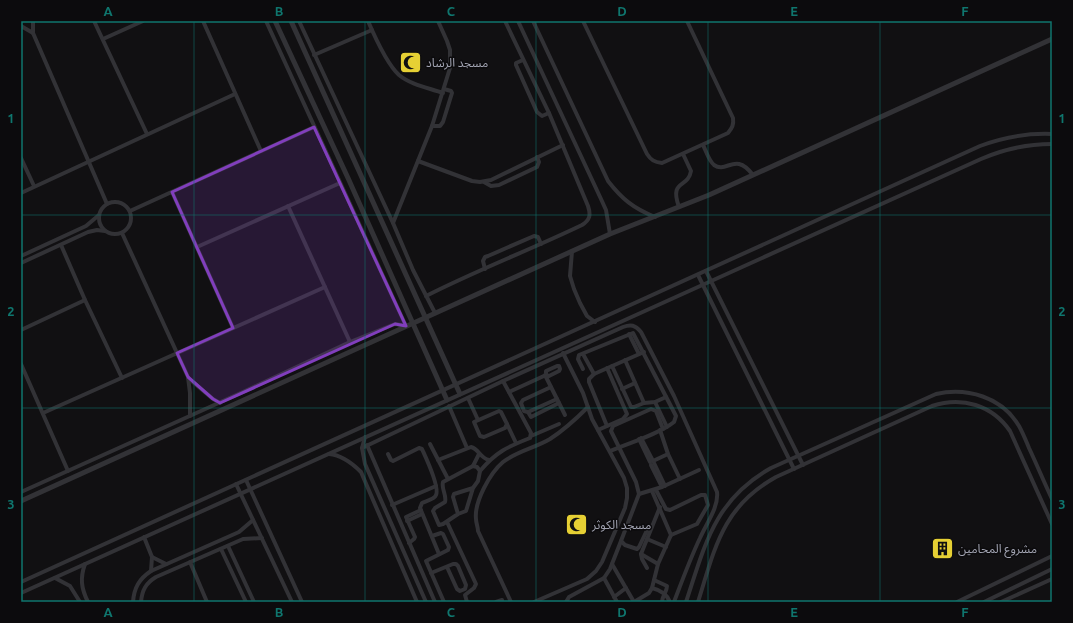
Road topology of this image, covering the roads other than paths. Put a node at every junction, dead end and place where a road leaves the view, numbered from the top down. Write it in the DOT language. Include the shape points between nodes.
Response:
graph roads {
  1 [pos="34,21"];
  2 [pos="94,21"];
  3 [pos="143,21"];
  4 [pos="203,21"];
  5 [pos="266,21"];
  6 [pos="275,21"];
  7 [pos="291,21"];
  8 [pos="299,21"];
  9 [pos="368,21"];
  10 [pos="438,21"];
  11 [pos="505,21"];
  12 [pos="518,21"];
  13 [pos="533,21"];
  14 [pos="583,21"];
  15 [pos="687,21"];
  16 [pos="21,26"];
  17 [pos="372,30"];
  18 [pos="33,33"];
  19 [pos="103,39"];
  20 [pos="1052,39"];
  21 [pos="314,55"];
  22 [pos="523,60"];
  23 [pos="443,91"];
  24 [pos="236,94"];
  25 [pos="549,113"];
  26 [pos="432,126"];
  27 [pos="314,127"];
  28 [pos="146,134"];
  29 [pos="1052,134"];
  30 [pos="1052,144"];
  31 [pos="563,145"];
  32 [pos="703,145"];
  33 [pos="261,152"];
  34 [pos="684,154"];
  35 [pos="537,157"];
  36 [pos="21,158"];
  37 [pos="88,161"];
  38 [pos="418,161"];
  39 [pos="753,175"];
  40 [pos="484,182"];
  41 [pos="340,183"];
  42 [pos="34,186"];
  43 [pos="172,192"];
  44 [pos="21,193"];
  45 [pos="107,204"];
  46 [pos="288,206"];
  47 [pos="679,207"];
  48 [pos="130,211"];
  49 [pos="99,214"];
  50 [pos="655,216"];
  51 [pos="393,223"];
  52 [pos="105,231"];
  53 [pos="122,233"];
  54 [pos="610,234"];
  55 [pos="541,244"];
  56 [pos="61,245"];
  57 [pos="196,247"];
  58 [pos="572,251"];
  59 [pos="21,256"];
  60 [pos="21,263"];
  61 [pos="485,269"];
  62 [pos="706,271"];
  63 [pos="698,275"];
  64 [pos="710,280"];
  65 [pos="702,284"];
  66 [pos="325,287"];
  67 [pos="426,296"];
  68 [pos="85,300"];
  69 [pos="435,313"];
  70 [pos="425,317"];
  71 [pos="595,322"];
  72 [pos="412,323"];
  73 [pos="406,326"];
  74 [pos="233,328"];
  75 [pos="21,330"];
  76 [pos="629,334"];
  77 [pos="350,342"];
  78 [pos="644,352"];
  79 [pos="177,353"];
  80 [pos="563,354"];
  81 [pos="583,354"];
  82 [pos="639,354"];
  83 [pos="624,360"];
  84 [pos="21,364"];
  85 [pos="610,367"];
  86 [pos="583,369"];
  87 [pos="594,374"];
  88 [pos="188,377"];
  89 [pos="122,378"];
  90 [pos="503,381"];
  91 [pos="635,383"];
  92 [pos="455,384"];
  93 [pos="551,387"];
  94 [pos="622,388"];
  95 [pos="442,391"];
  96 [pos="509,392"];
  97 [pos="460,394"];
  98 [pos="666,397"];
  99 [pos="468,398"];
  100 [pos="447,400"];
  101 [pos="558,401"];
  102 [pos="220,402"];
  103 [pos="655,402"];
  104 [pos="644,403"];
  105 [pos="449,406"];
  106 [pos="588,407"];
  107 [pos="43,413"];
  108 [pos="566,415"];
  109 [pos="190,416"];
  110 [pos="478,420"];
  111 [pos="506,424"];
  112 [pos="559,424"];
  113 [pos="607,426"];
  114 [pos="663,428"];
  115 [pos="598,430"];
  116 [pos="531,436"];
  117 [pos="365,437"];
  118 [pos="640,438"];
  119 [pos="516,443"];
  120 [pos="430,444"];
  121 [pos="367,445"];
  122 [pos="619,447"];
  123 [pos="362,448"];
  124 [pos="467,448"];
  125 [pos="610,451"];
  126 [pos="326,454"];
  127 [pos="388,454"];
  128 [pos="479,454"];
  129 [pos="668,454"];
  130 [pos="798,456"];
  131 [pos="438,460"];
  132 [pos="489,460"];
  133 [pos="790,460"];
  134 [pos="803,465"];
  135 [pos="473,466"];
  136 [pos="367,469"];
  137 [pos="794,469"];
  138 [pos="699,470"];
  139 [pos="68,471"];
  140 [pos="480,471"];
  141 [pos="361,472"];
  142 [pos="448,479"];
  143 [pos="680,479"];
  144 [pos="246,480"];
  145 [pos="236,484"];
  146 [pos="436,486"];
  147 [pos="21,487"];
  148 [pos="664,487"];
  149 [pos="473,488"];
  150 [pos="250,489"];
  151 [pos="654,490"];
  152 [pos="23,491"];
  153 [pos="240,493"];
  154 [pos="418,494"];
  155 [pos="639,494"];
  156 [pos="453,497"];
  157 [pos="446,499"];
  158 [pos="1052,499"];
  159 [pos="21,501"];
  160 [pos="422,503"];
  161 [pos="392,505"];
  162 [pos="660,507"];
  163 [pos="421,512"];
  164 [pos="458,514"];
  165 [pos="253,520"];
  166 [pos="447,522"];
  167 [pos="1052,524"];
  168 [pos="648,528"];
  169 [pos="671,535"];
  170 [pos="432,536"];
  171 [pos="144,537"];
  172 [pos="262,538"];
  173 [pos="647,539"];
  174 [pos="621,541"];
  175 [pos="409,543"];
  176 [pos="228,546"];
  177 [pos="666,547"];
  178 [pos="221,549"];
  179 [pos="439,554"];
  180 [pos="641,554"];
  181 [pos="152,556"];
  182 [pos="1052,556"];
  183 [pos="190,562"];
  184 [pos="85,564"];
  185 [pos="166,564"];
  186 [pos="612,564"];
  187 [pos="658,564"];
  188 [pos="447,567"];
  189 [pos="647,568"];
  190 [pos="1052,569"];
  191 [pos="151,571"];
  192 [pos="431,573"];
  193 [pos="55,578"];
  194 [pos="604,578"];
  195 [pos="1052,579"];
  196 [pos="654,580"];
  197 [pos="21,582"];
  198 [pos="626,588"];
  199 [pos="652,588"];
  200 [pos="21,593"];
  201 [pos="664,594"];
  202 [pos="614,597"];
  203 [pos="502,600"];
  204 [pos="80,602"];
  205 [pos="88,602"];
  206 [pos="133,602"];
  207 [pos="141,602"];
  208 [pos="207,602"];
  209 [pos="246,602"];
  210 [pos="254,602"];
  211 [pos="292,602"];
  212 [pos="302,602"];
  213 [pos="417,602"];
  214 [pos="426,602"];
  215 [pos="435,602"];
  216 [pos="444,602"];
  217 [pos="467,602"];
  218 [pos="496,602"];
  219 [pos="512,602"];
  220 [pos="534,602"];
  221 [pos="566,602"];
  222 [pos="617,602"];
  223 [pos="634,602"];
  224 [pos="662,602"];
  225 [pos="670,602"];
  226 [pos="674,602"];
  227 [pos="686,602"];
  228 [pos="698,602"];
  229 [pos="957,602"];
  230 [pos="984,602"];
  231 [pos="1001,602"];
  1 -- 18 [label="street"];
  2 -- 19 [label="street"];
  3 -- 19 [label="street"];
  4 -- 24 [label="street"];
  5 -- 27 [label="street"];
  6 -- 72 [label="street"];
  7 -- 70 [label="street"];
  8 -- 21 [label="street"];
  9 -- 17 [label="street"];
  10 -- 23 [label="street" via="447,41 451,59"];
  11 -- 22 [label="street"];
  12 -- 54 [label="street" via="606,210"];
  13 -- 50 [label="street" via="608,181 628,203"];
  14 -- 34 [label="street" via="650,159 662,163"];
  15 -- 32 [label="street" via="734,124 728,133"];
  16 -- 18 [label="street"];
  17 -- 21 [label="street"];
  17 -- 23 [label="street" via="399,75 409,81"];
  18 -- 37 [label="street"];
  19 -- 28 [label="street"];
  20 -- 39 [label="street"];
  21 -- 51 [label="street"];
  22 -- 25 [label="street"];
  22 -- 25 [label="street" via="516,65 537,112 542,116"];
  23 -- 26 [label="street"];
  23 -- 26 [label="street" via="452,93 443,122 440,126"];
  24 -- 28 [label="street"];
  24 -- 33 [label="street"];
  25 -- 31 [label="street"];
  26 -- 38 [label="street"];
  27 -- 33 [label="street"];
  27 -- 41 [label="street"];
  28 -- 37 [label="street"];
  29 -- 62 [label="street" via="1022,135 989,143"];
  30 -- 64 [label="street" via="1017,147 990,155"];
  31 -- 35 [label="street"];
  31 -- 55 [label="street" via="590,216 582,225"];
  32 -- 34 [label="street"];
  32 -- 39 [label="street" via="714,165 740,164 748,168"];
  33 -- 43 [label="street"];
  34 -- 47 [label="street" via="691,171 690,176 675,193"];
  35 -- 40 [label="street"];
  35 -- 40 [label="street" via="537,166 499,185 491,186"];
  36 -- 42 [label="street"];
  37 -- 42 [label="street"];
  37 -- 45 [label="street"];
  38 -- 40 [label="street" via="472,181"];
  38 -- 51 [label="street"];
  39 -- 47 [label="street"];
  41 -- 46 [label="street"];
  41 -- 73 [label="street"];
  42 -- 44 [label="street"];
  43 -- 48 [label="street"];
  43 -- 57 [label="street"];
  45 -- 48 [label="street" via="120,203"];
  45 -- 49 [label="street"];
  46 -- 57 [label="street"];
  46 -- 66 [label="street"];
  47 -- 50 [label="street"];
  48 -- 53 [label="street" via="131,222"];
  49 -- 52 [label="street" via="100,223"];
  49 -- 59 [label="street" via="86,226"];
  50 -- 54 [label="street"];
  51 -- 67 [label="street"];
  52 -- 53 [label="street" via="113,234"];
  52 -- 56 [label="street" via="92,231"];
  53 -- 79 [label="street"];
  54 -- 58 [label="street"];
  55 -- 61 [label="street"];
  55 -- 61 [label="street" via="538,237 534,236 485,257"];
  56 -- 60 [label="street"];
  56 -- 68 [label="street"];
  57 -- 74 [label="street"];
  58 -- 69 [label="street"];
  58 -- 71 [label="street" via="570,276 587,316"];
  61 -- 67 [label="street"];
  62 -- 63 [label="street"];
  62 -- 64 [label="street"];
  63 -- 65 [label="street"];
  63 -- 71 [label="street"];
  64 -- 65 [label="street"];
  64 -- 130 [label="street"];
  65 -- 97 [label="street"];
  65 -- 133 [label="street"];
  66 -- 74 [label="street"];
  66 -- 77 [label="street"];
  67 -- 69 [label="street"];
  68 -- 75 [label="street"];
  68 -- 89 [label="street"];
  69 -- 70 [label="street"];
  70 -- 72 [label="street"];
  70 -- 92 [label="street"];
  71 -- 92 [label="street"];
  72 -- 73 [label="street"];
  72 -- 95 [label="street"];
  73 -- 77 [label="street" via="395,324"];
  73 -- 159 [label="street"];
  74 -- 79 [label="street"];
  76 -- 78 [label="street" via="634,334"];
  76 -- 81 [label="street"];
  76 -- 82 [label="street"];
  77 -- 102 [label="street"];
  78 -- 82 [label="street"];
  78 -- 98 [label="street"];
  79 -- 88 [label="street"];
  79 -- 89 [label="street"];
  80 -- 90 [label="street"];
  80 -- 106 [label="street"];
  80 -- 226 [label="street" via="623,326 630,324 636,327 674,396 716,487 716,504"];
  81 -- 86 [label="street" via="578,357"];
  81 -- 87 [label="street"];
  82 -- 83 [label="street"];
  83 -- 85 [label="street"];
  83 -- 91 [label="street"];
  84 -- 107 [label="street"];
  85 -- 87 [label="street"];
  85 -- 94 [label="street"];
  85 -- 113 [label="street" via="626,414 623,419"];
  87 -- 113 [label="street" via="589,382"];
  88 -- 102 [label="street"];
  88 -- 109 [label="street"];
  89 -- 107 [label="street"];
  90 -- 96 [label="street"];
  90 -- 99 [label="street"];
  91 -- 94 [label="street"];
  91 -- 104 [label="street"];
  92 -- 95 [label="street"];
  92 -- 97 [label="street"];
  93 -- 96 [label="street" via="546,375"];
  93 -- 101 [label="street"];
  93 -- 101 [label="street" via="521,401 524,411 531,417"];
  94 -- 104 [label="street" via="631,407"];
  95 -- 100 [label="street"];
  95 -- 144 [label="street"];
  96 -- 116 [label="street"];
  97 -- 100 [label="street"];
  98 -- 103 [label="street"];
  98 -- 114 [label="street" via="676,416 674,422"];
  99 -- 105 [label="street"];
  99 -- 110 [label="street"];
  100 -- 117 [label="street"];
  101 -- 108 [label="street"];
  102 -- 109 [label="street"];
  103 -- 104 [label="street"];
  103 -- 114 [label="street"];
  105 -- 121 [label="street"];
  105 -- 124 [label="street"];
  106 -- 115 [label="street"];
  106 -- 219 [label="street" via="550,439 503,462 492,474 476,507 478,531"];
  107 -- 139 [label="street"];
  109 -- 139 [label="street"];
  110 -- 111 [label="street" via="499,411"];
  110 -- 111 [label="street" via="474,424 480,436 484,437 505,428"];
  111 -- 119 [label="street"];
  112 -- 116 [label="street"];
  113 -- 115 [label="street"];
  114 -- 118 [label="street"];
  114 -- 122 [label="street" via="656,411 652,409 613,426 611,431"];
  114 -- 129 [label="street"];
  115 -- 125 [label="street"];
  116 -- 119 [label="street"];
  117 -- 123 [label="street"];
  117 -- 126 [label="street"];
  118 -- 122 [label="street"];
  118 -- 129 [label="street" via="653,461"];
  118 -- 148 [label="street"];
  119 -- 132 [label="street"];
  120 -- 131 [label="street"];
  121 -- 123 [label="street"];
  121 -- 161 [label="street"];
  122 -- 125 [label="street"];
  122 -- 155 [label="street"];
  123 -- 136 [label="street"];
  124 -- 128 [label="street" via="473,447"];
  124 -- 131 [label="street"];
  125 -- 220 [label="street" via="624,478 627,498 602,562 596,572 587,579"];
  126 -- 141 [label="street" via="343,458"];
  126 -- 150 [label="street"];
  127 -- 146 [label="street" via="393,461 422,448 435,477"];
  128 -- 132 [label="street"];
  128 -- 135 [label="street"];
  129 -- 143 [label="street"];
  130 -- 133 [label="street"];
  130 -- 134 [label="street"];
  130 -- 158 [label="street" via="929,396 965,392 993,401 1015,420"];
  131 -- 142 [label="street"];
  132 -- 140 [label="street"];
  133 -- 137 [label="street"];
  133 -- 227 [label="street" via="756,477 725,507 708,538"];
  134 -- 137 [label="street"];
  134 -- 167 [label="street" via="932,406 951,402 970,403 993,413 1010,431"];
  135 -- 140 [label="street"];
  135 -- 142 [label="street"];
  136 -- 141 [label="street"];
  136 -- 214 [label="street"];
  137 -- 228 [label="street" via="762,486 746,498 733,514 717,542"];
  138 -- 143 [label="street"];
  139 -- 152 [label="street"];
  140 -- 149 [label="street"];
  141 -- 213 [label="street"];
  142 -- 157 [label="street" via="442,484"];
  143 -- 148 [label="street"];
  144 -- 145 [label="street"];
  144 -- 150 [label="street"];
  145 -- 153 [label="street"];
  145 -- 197 [label="street"];
  146 -- 154 [label="street"];
  146 -- 160 [label="street" via="436,496"];
  147 -- 152 [label="street"];
  148 -- 151 [label="street"];
  149 -- 156 [label="street" via="456,493"];
  149 -- 164 [label="street" via="466,511"];
  150 -- 153 [label="street"];
  150 -- 212 [label="street"];
  151 -- 155 [label="street"];
  151 -- 162 [label="street"];
  151 -- 169 [label="street" via="666,509 670,510 701,495 707,498 708,505 697,524"];
  153 -- 165 [label="street"];
  153 -- 171 [label="street"];
  154 -- 160 [label="street"];
  154 -- 161 [label="street"];
  155 -- 174 [label="street"];
  156 -- 157 [label="street"];
  156 -- 164 [label="street"];
  157 -- 166 [label="street" via="433,511 439,525"];
  160 -- 163 [label="street"];
  161 -- 175 [label="street"];
  162 -- 169 [label="street"];
  162 -- 173 [label="street"];
  163 -- 170 [label="street"];
  163 -- 175 [label="street" via="406,517 415,537"];
  164 -- 166 [label="street"];
  165 -- 172 [label="street"];
  165 -- 185 [label="street" via="239,532"];
  166 -- 217 [label="street" via="476,584 465,595"];
  168 -- 174 [label="street" via="637,549"];
  169 -- 177 [label="street"];
  170 -- 179 [label="street"];
  170 -- 179 [label="street" via="444,534 449,549"];
  171 -- 181 [label="street"];
  171 -- 184 [label="street"];
  172 -- 176 [label="street" via="243,539"];
  172 -- 211 [label="street"];
  173 -- 177 [label="street"];
  173 -- 180 [label="street"];
  174 -- 186 [label="street"];
  175 -- 215 [label="street"];
  176 -- 178 [label="street"];
  176 -- 210 [label="street"];
  177 -- 187 [label="street"];
  178 -- 183 [label="street"];
  178 -- 209 [label="street"];
  179 -- 192 [label="street" via="426,561"];
  180 -- 187 [label="street"];
  180 -- 189 [label="street"];
  181 -- 185 [label="street"];
  181 -- 191 [label="street"];
  182 -- 229 [label="street"];
  183 -- 207 [label="street" via="149,581 141,594"];
  183 -- 208 [label="street"];
  184 -- 193 [label="street"];
  184 -- 205 [label="street" via="81,583"];
  185 -- 191 [label="street"];
  186 -- 194 [label="street"];
  186 -- 198 [label="street"];
  187 -- 196 [label="street"];
  188 -- 188 [label="street" via="453,564 458,566 466,585 465,589 457,589"];
  188 -- 192 [label="street"];
  190 -- 230 [label="street"];
  191 -- 206 [label="street" via="137,583"];
  192 -- 216 [label="street"];
  193 -- 200 [label="street"];
  193 -- 204 [label="street" via="70,586"];
  194 -- 202 [label="street"];
  194 -- 221 [label="street" via="569,597"];
  195 -- 231 [label="street"];
  196 -- 199 [label="street"];
  196 -- 201 [label="street" via="667,586"];
  198 -- 202 [label="street"];
  198 -- 223 [label="street"];
  199 -- 201 [label="street"];
  199 -- 223 [label="street" via="649,594"];
  201 -- 224 [label="street"];
  201 -- 225 [label="street"];
  202 -- 222 [label="street"];
  203 -- 218 [label="street"];
}
